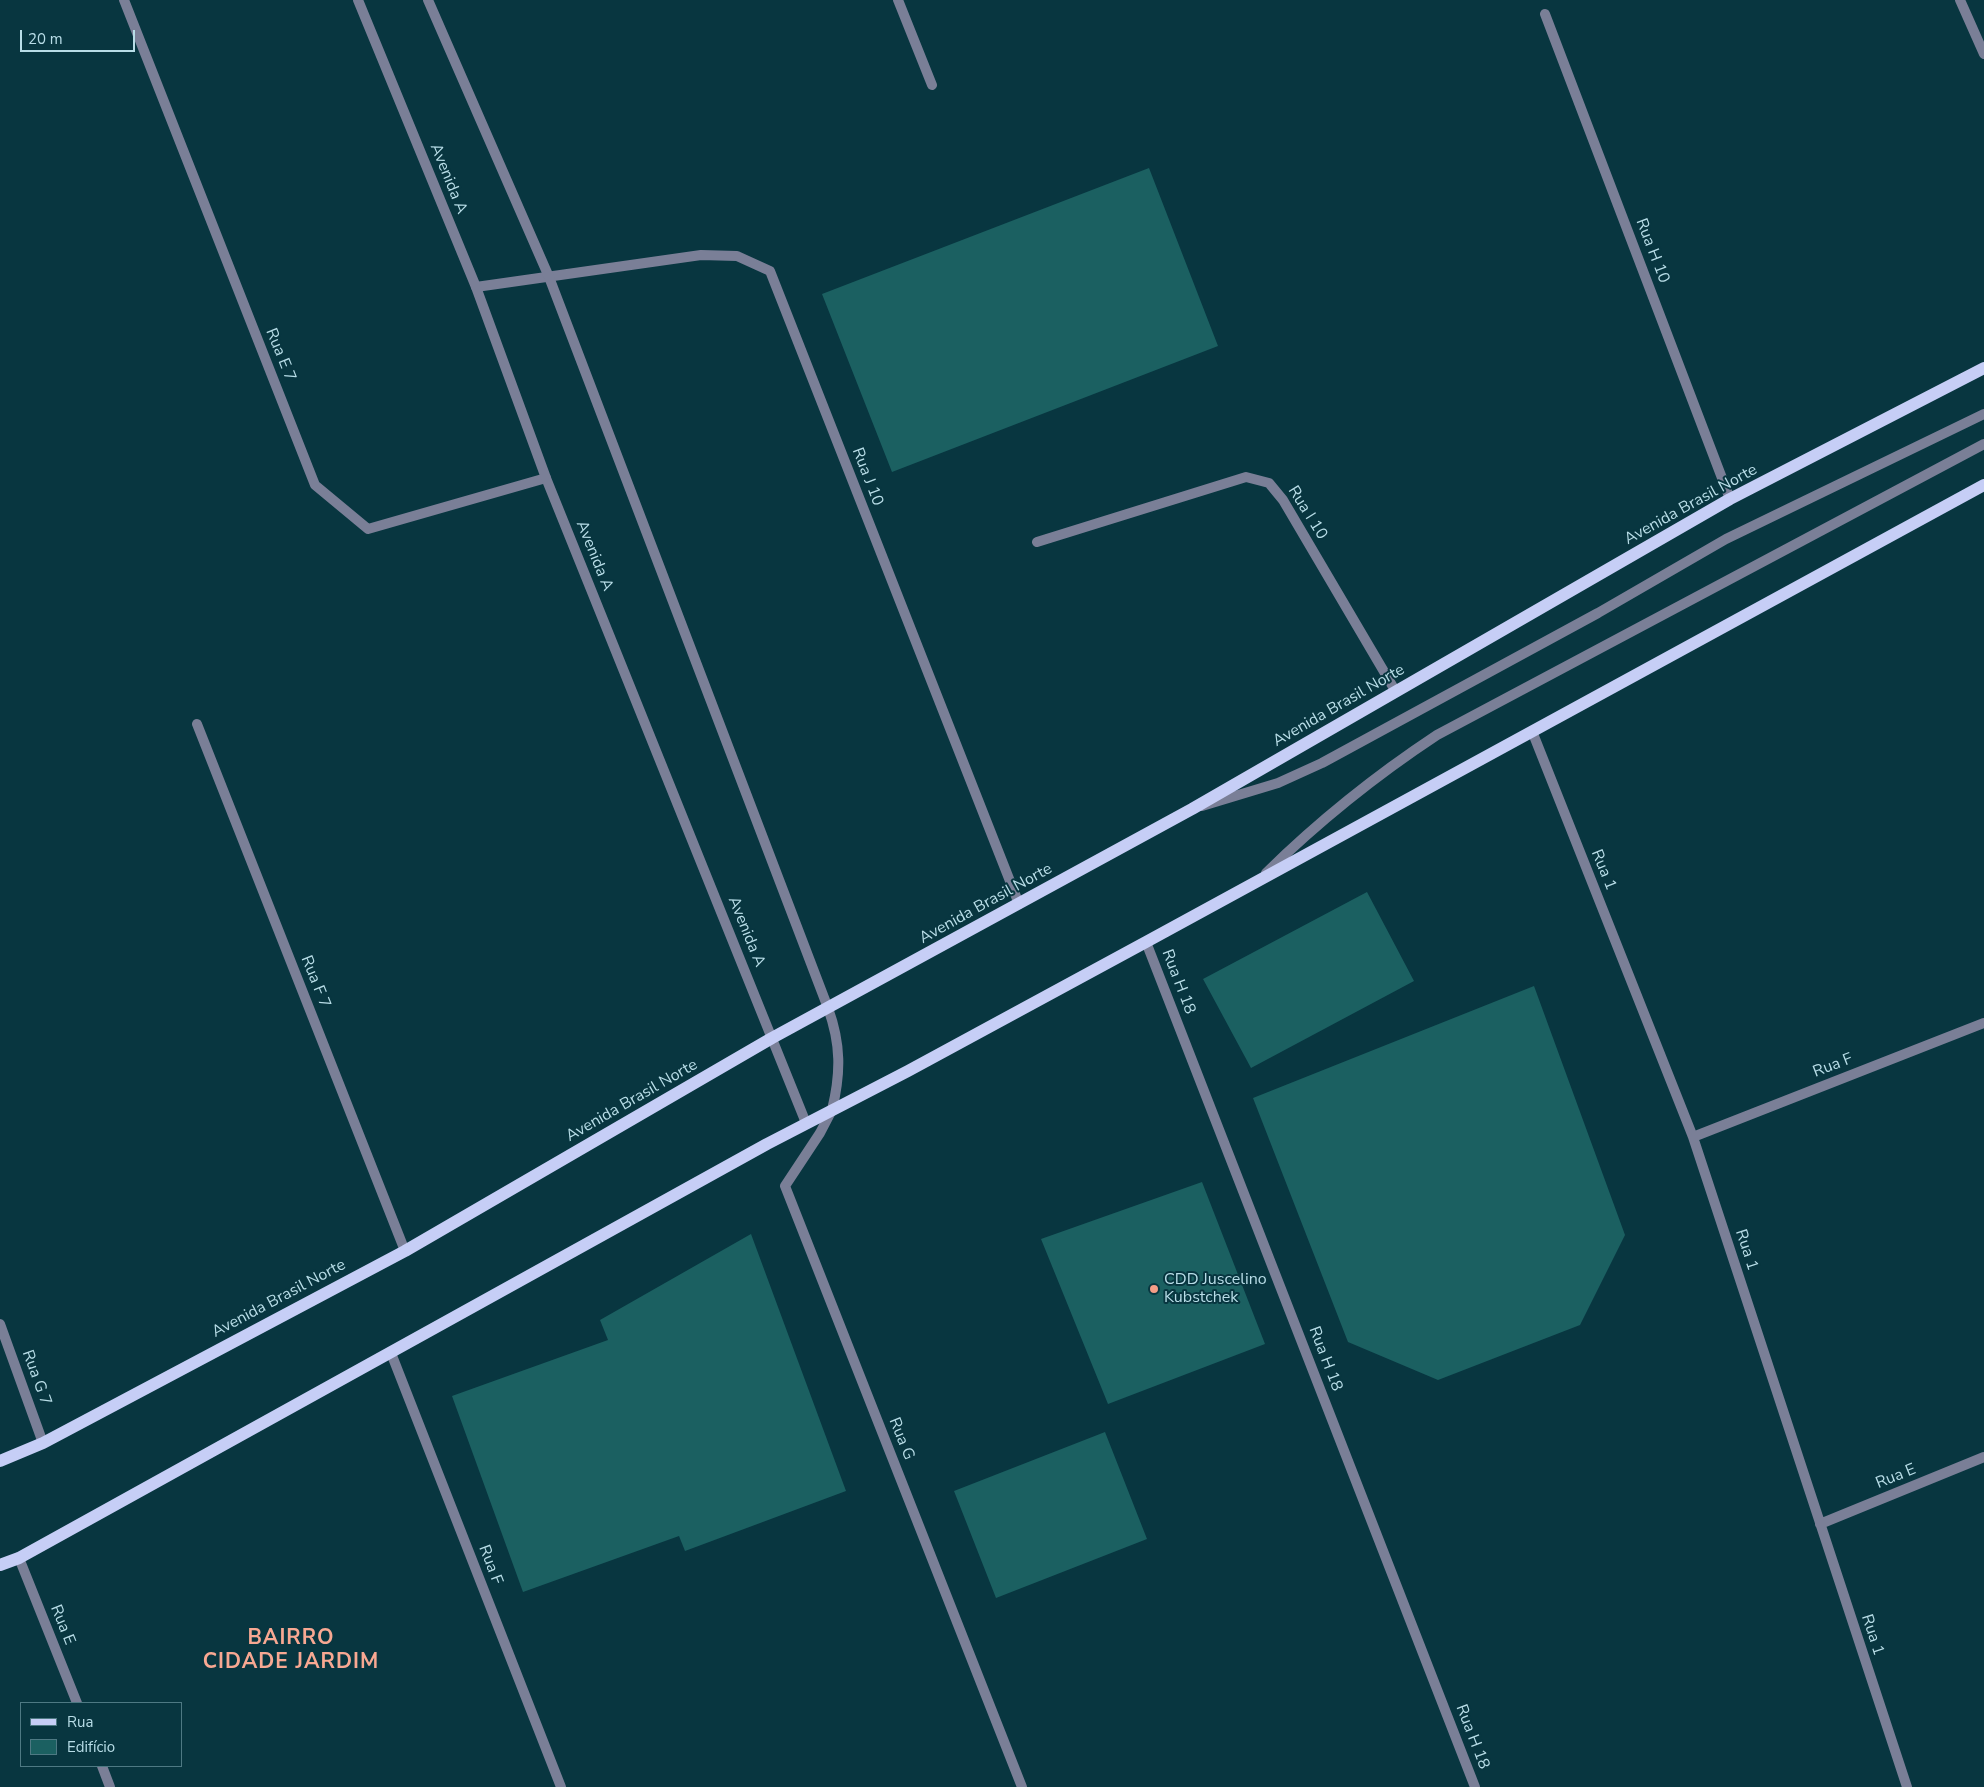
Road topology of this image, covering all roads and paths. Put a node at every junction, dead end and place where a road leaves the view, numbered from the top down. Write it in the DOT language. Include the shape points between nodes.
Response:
graph roads {
  1 [pos="124,0"];
  2 [pos="358,0"];
  3 [pos="428,0"];
  4 [pos="898,0"];
  5 [pos="1960,0"];
  6 [pos="1546,14"];
  7 [pos="1984,54"];
  8 [pos="932,85"];
  9 [pos="549,277"];
  10 [pos="476,288"];
  11 [pos="1984,368"];
  12 [pos="1984,414"];
  13 [pos="1984,444"];
  14 [pos="546,478"];
  15 [pos="1984,485"];
  16 [pos="1730,500"];
  17 [pos="1037,542"];
  18 [pos="1396,692"];
  19 [pos="197,724"];
  20 [pos="1532,731"];
  21 [pos="1192,809"];
  22 [pos="1258,881"];
  23 [pos="1019,904"];
  24 [pos="1146,942"];
  25 [pos="828,1008"];
  26 [pos="1984,1023"];
  27 [pos="772,1038"];
  28 [pos="832,1110"];
  29 [pos="806,1123"];
  30 [pos="1693,1136"];
  31 [pos="405,1251"];
  32 [pos="0,1324"];
  33 [pos="391,1354"];
  34 [pos="43,1442"];
  35 [pos="1984,1457"];
  36 [pos="0,1461"];
  37 [pos="1820,1524"];
  38 [pos="19,1558"];
  39 [pos="0,1565"];
  40 [pos="77,1702"];
  41 [pos="102,1767"];
  42 [pos="110,1787"];
  43 [pos="561,1787"];
  44 [pos="1022,1787"];
  45 [pos="1475,1787"];
  46 [pos="1907,1787"];
  1 -- 14 [label="street, Rua E 7" via="316,485 368,529"];
  2 -- 10 [label="street, Avenida A"];
  3 -- 9 [label="street"];
  4 -- 8 [label="street"];
  5 -- 7 [label="street"];
  6 -- 16 [label="street, Rua H 10"];
  9 -- 10 [label="street, Rua J 10"];
  9 -- 23 [label="street, Rua J 10" via="701,255 737,256 770,271"];
  9 -- 25 [label="street"];
  10 -- 14 [label="street, Avenida A"];
  11 -- 16 [label="main road, Avenida Brasil Norte"];
  12 -- 21 [label="street" via="1726,539 1322,764 1269,786"];
  13 -- 22 [label="street" via="1437,735 1395,762 1328,814"];
  14 -- 27 [label="street, Avenida A"];
  15 -- 20 [label="main road"];
  16 -- 18 [label="main road, Avenida Brasil Norte"];
  17 -- 18 [label="street, Rua I 10" via="1246,477 1269,483 1284,500"];
  18 -- 21 [label="main road, Avenida Brasil Norte"];
  19 -- 31 [label="street, Rua F 7"];
  20 -- 22 [label="main road"];
  20 -- 30 [label="street, Rua 1"];
  21 -- 23 [label="main road, Avenida Brasil Norte"];
  22 -- 24 [label="main road"];
  23 -- 25 [label="main road, Avenida Brasil Norte"];
  24 -- 28 [label="main road"];
  24 -- 45 [label="street, Rua H 18"];
  25 -- 27 [label="main road, Avenida Brasil Norte"];
  25 -- 28 [label="street" via="835,1029 839,1079"];
  26 -- 30 [label="street, Rua F"];
  27 -- 29 [label="street, Avenida A"];
  27 -- 31 [label="main road, Avenida Brasil Norte"];
  28 -- 29 [label="main road"];
  28 -- 44 [label="street, Rua G" via="785,1186"];
  29 -- 33 [label="main road"];
  30 -- 37 [label="street, Rua 1"];
  31 -- 34 [label="main road, Avenida Brasil Norte"];
  32 -- 34 [label="street, Rua G 7"];
  33 -- 38 [label="main road"];
  33 -- 43 [label="street, Rua F"];
  34 -- 36 [label="main road, Avenida Brasil Norte"];
  35 -- 37 [label="street, Rua E"];
  37 -- 46 [label="street, Rua 1"];
  38 -- 39 [label="main road"];
  38 -- 40 [label="street, Rua E"];
  41 -- 42 [label="street"];
}
